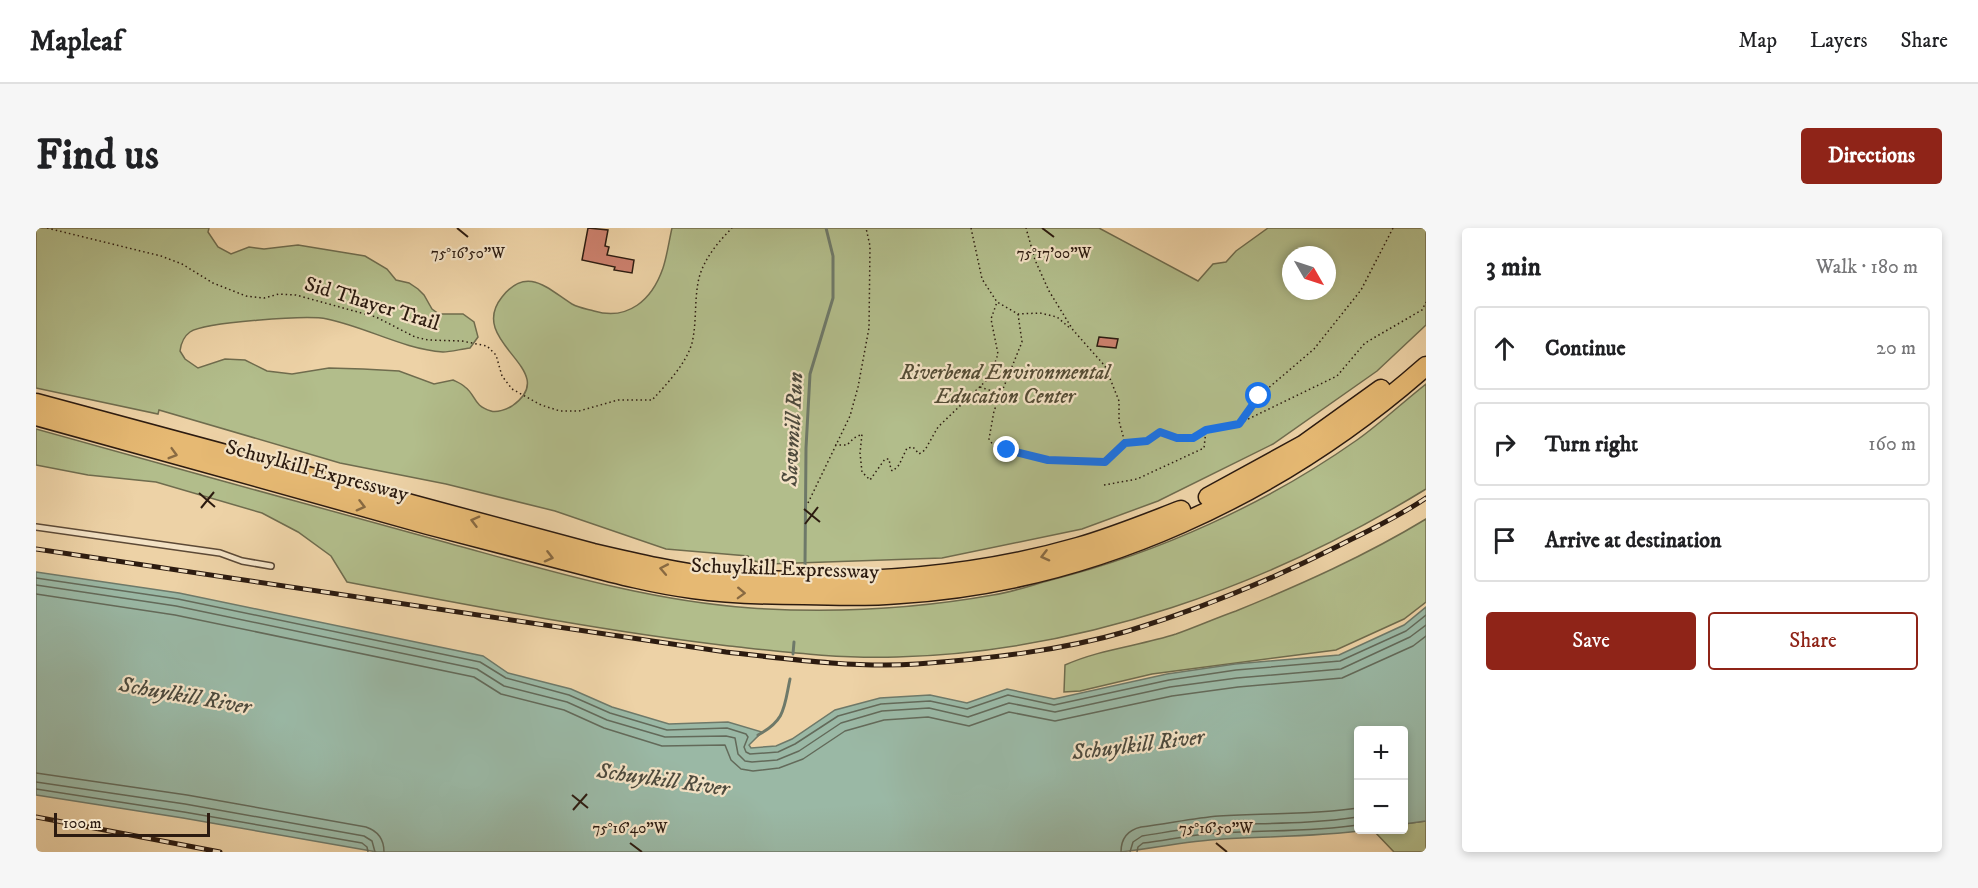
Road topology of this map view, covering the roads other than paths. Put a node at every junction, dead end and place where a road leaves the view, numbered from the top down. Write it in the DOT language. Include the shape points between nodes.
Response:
graph roads {
  1 [pos="1426,352"];
  2 [pos="1426,366"];
  3 [pos="36,403"];
  4 [pos="36,416"];
  5 [pos="36,527"];
  6 [pos="271,566"];
  1 -- 3 [label="highway, Schuylkill Expressway, one-way" via="1303,445 1227,488 1132,529 1009,564 936,575 844,581 724,578 660,569"];
  4 -- 2 [label="highway, Schuylkill Expressway, one-way" via="496,544 648,582 722,593 901,594 1041,571 1131,543 1200,514 1325,446"];
  5 -- 6 [label="lane" via="220,553"];
}
